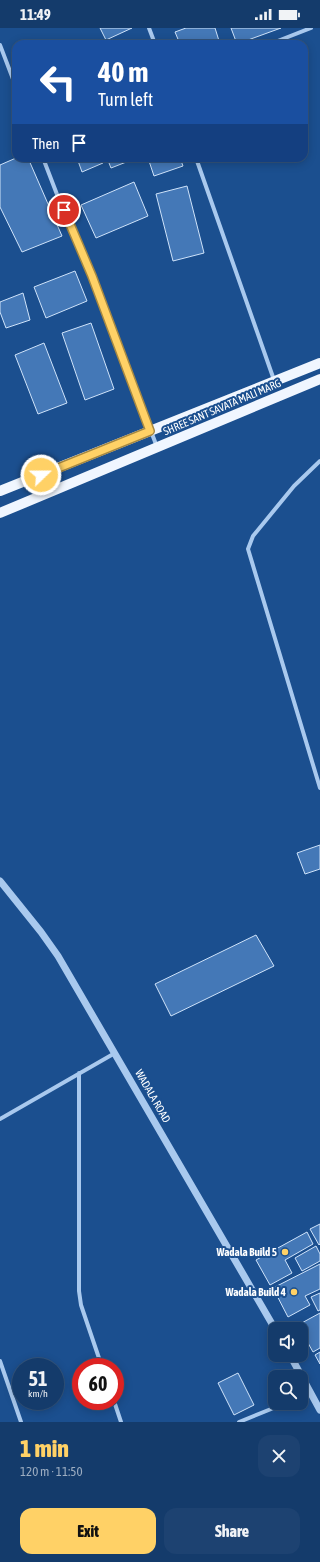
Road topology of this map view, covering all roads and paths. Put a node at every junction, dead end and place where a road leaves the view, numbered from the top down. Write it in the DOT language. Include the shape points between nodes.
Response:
graph roads {
  1 [pos="149,28"];
  2 [pos="311,28"];
  3 [pos="154,40"];
  4 [pos="280,40"];
  5 [pos="0,45"];
  6 [pos="12,76"];
  7 [pos="45,162"];
  8 [pos="197,162"];
  9 [pos="320,363"];
  10 [pos="320,379"];
  11 [pos="274,381"];
  12 [pos="150,431"];
  13 [pos="158,447"];
  14 [pos="320,460"];
  15 [pos="0,491"];
  16 [pos="0,513"];
  17 [pos="320,788"];
  18 [pos="0,882"];
  19 [pos="115,1053"];
  20 [pos="79,1073"];
  21 [pos="0,1119"];
  22 [pos="271,1322"];
  23 [pos="99,1358"];
  24 [pos="0,1361"];
  25 [pos="294,1362"];
  26 [pos="312,1392"];
  27 [pos="308,1394"];
  28 [pos="319,1406"];
  29 [pos="117,1410"];
  30 [pos="269,1410"];
  31 [pos="21,1422"];
  32 [pos="121,1422"];
  33 [pos="239,1422"];
  1 -- 3 [label="street"];
  2 -- 4 [label="street"];
  5 -- 6 [label="street"];
  7 -- 12 [label="street" via="92,276"];
  8 -- 11 [label="street"];
  9 -- 11 [label="main road, SHREE SANT SAVATA MALI MARG"];
  10 -- 13 [label="main road, SHREE SANT SAVATA MALI MARG"];
  11 -- 12 [label="main road, SHREE SANT SAVATA MALI MARG"];
  12 -- 13 [label="street"];
  12 -- 15 [label="main road, SHREE SANT SAVATA MALI MARG"];
  13 -- 16 [label="main road, SHREE SANT SAVATA MALI MARG"];
  14 -- 17 [label="street" via="294,486 253,536 248,549"];
  18 -- 19 [label="street, WADALA ROAD" via="58,956"];
  19 -- 20 [label="street"];
  19 -- 22 [label="street, WADALA ROAD"];
  20 -- 21 [label="street"];
  20 -- 23 [label="street" via="79,1291 81,1305"];
  24 -- 31 [label="street"];
  25 -- 26 [label="street"];
  26 -- 27 [label="street"];
  26 -- 28 [label="street"];
  29 -- 32 [label="street"];
  30 -- 33 [label="street"];
}
